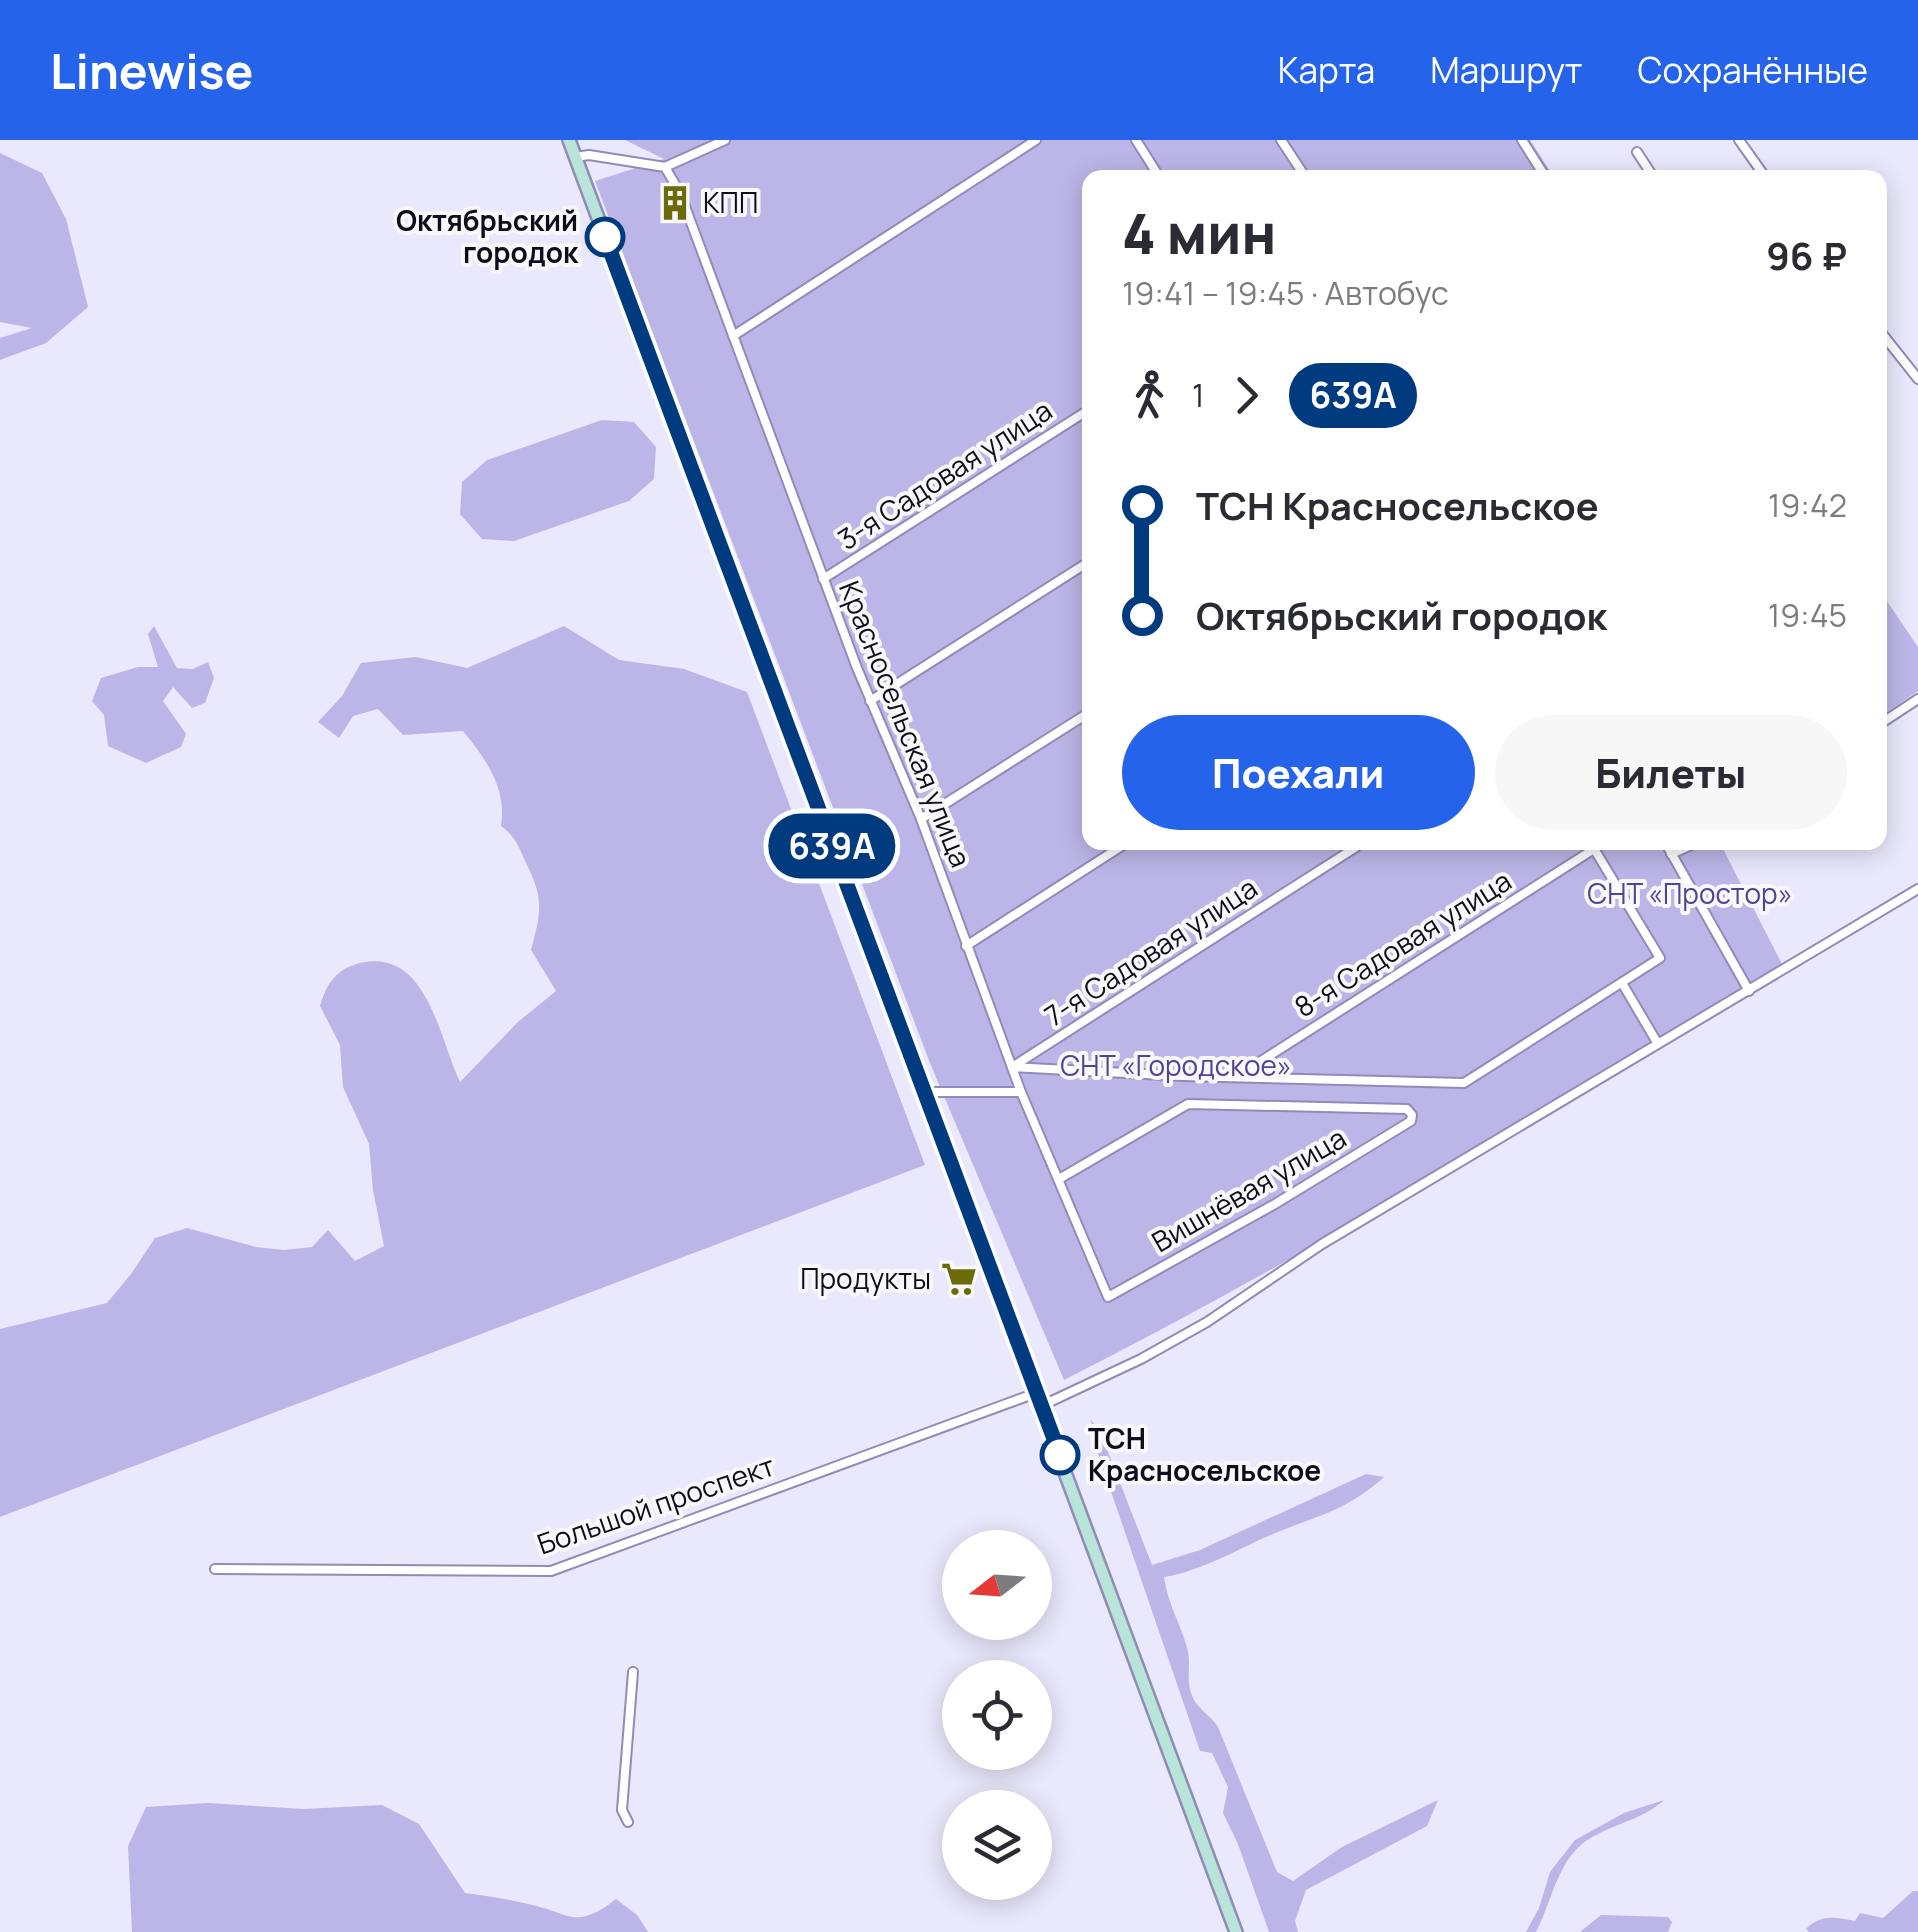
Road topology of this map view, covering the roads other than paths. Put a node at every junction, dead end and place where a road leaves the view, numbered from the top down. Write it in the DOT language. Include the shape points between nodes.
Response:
graph roads {
  1 [pos="569,140"];
  2 [pos="724,140"];
  3 [pos="1036,140"];
  4 [pos="1136,140"];
  5 [pos="1297,140"];
  6 [pos="1522,140"];
  7 [pos="1738,140"];
  8 [pos="1283,144"];
  9 [pos="1637,152"];
  10 [pos="576,157"];
  11 [pos="665,167"];
  12 [pos="1155,170"];
  13 [pos="1301,170"];
  14 [pos="1541,170"];
  15 [pos="1649,170"];
  16 [pos="1760,170"];
  17 [pos="733,336"];
  18 [pos="1887,340"];
  19 [pos="1918,379"];
  20 [pos="1082,414"];
  21 [pos="1082,566"];
  22 [pos="823,579"];
  23 [pos="1918,698"];
  24 [pos="870,702"];
  25 [pos="1082,717"];
  26 [pos="1887,719"];
  27 [pos="920,820"];
  28 [pos="1116,850"];
  29 [pos="1351,850"];
  30 [pos="1586,850"];
  31 [pos="1594,850"];
  32 [pos="1669,850"];
  33 [pos="1680,850"];
  34 [pos="1671,854"];
  35 [pos="1918,889"];
  36 [pos="966,946"];
  37 [pos="1622,983"];
  38 [pos="1749,991"];
  39 [pos="1658,1044"];
  40 [pos="1012,1067"];
  41 [pos="1236,1077"];
  42 [pos="923,1092"];
  43 [pos="1021,1092"];
  44 [pos="1059,1179"];
  45 [pos="1108,1296"];
  46 [pos="1039,1399"];
  47 [pos="214,1568"];
  48 [pos="633,1672"];
  49 [pos="628,1822"];
  50 [pos="1236,1932"];
  1 -- 10 [label="main road"];
  2 -- 11 [label="street"];
  3 -- 17 [label="street"];
  4 -- 12 [label="street"];
  5 -- 8 [label="street"];
  6 -- 14 [label="street"];
  7 -- 16 [label="street"];
  8 -- 13 [label="street"];
  9 -- 15 [label="street"];
  10 -- 11 [label="street"];
  10 -- 42 [label="main road"];
  11 -- 17 [label="street, Красносельская улица"];
  17 -- 22 [label="street, Красносельская улица"];
  18 -- 19 [label="street"];
  20 -- 22 [label="street, 3-я Садовая улица"];
  21 -- 24 [label="street"];
  22 -- 24 [label="street, Красносельская улица"];
  23 -- 26 [label="street"];
  24 -- 27 [label="street, Красносельская улица"];
  25 -- 27 [label="street"];
  27 -- 36 [label="street, Красносельская улица"];
  28 -- 36 [label="street"];
  29 -- 40 [label="street, 7-я Садовая улица"];
  30 -- 41 [label="street, 8-я Садовая улица"];
  31 -- 37 [label="street" via="1660,958"];
  32 -- 34 [label="street"];
  33 -- 34 [label="street"];
  34 -- 38 [label="street"];
  35 -- 38 [label="street, Большой проспект"];
  36 -- 40 [label="street, Красносельская улица"];
  37 -- 39 [label="street"];
  37 -- 41 [label="street" via="1464,1083"];
  38 -- 39 [label="street, Большой проспект"];
  39 -- 46 [label="street, Большой проспект" via="1322,1244 1206,1322 1141,1358"];
  40 -- 41 [label="street"];
  40 -- 43 [label="street, Красносельская улица"];
  42 -- 43 [label="street"];
  42 -- 46 [label="main road"];
  43 -- 44 [label="street, Красносельская улица"];
  44 -- 45 [label="street, Красносельская улица"];
  44 -- 45 [label="street, Вишнёвая улица" via="1188,1104 1412,1114 1276,1204"];
  46 -- 47 [label="street, Большой проспект" via="550,1571"];
  46 -- 50 [label="main road"];
  48 -- 49 [label="street" via="622,1810"];
}
